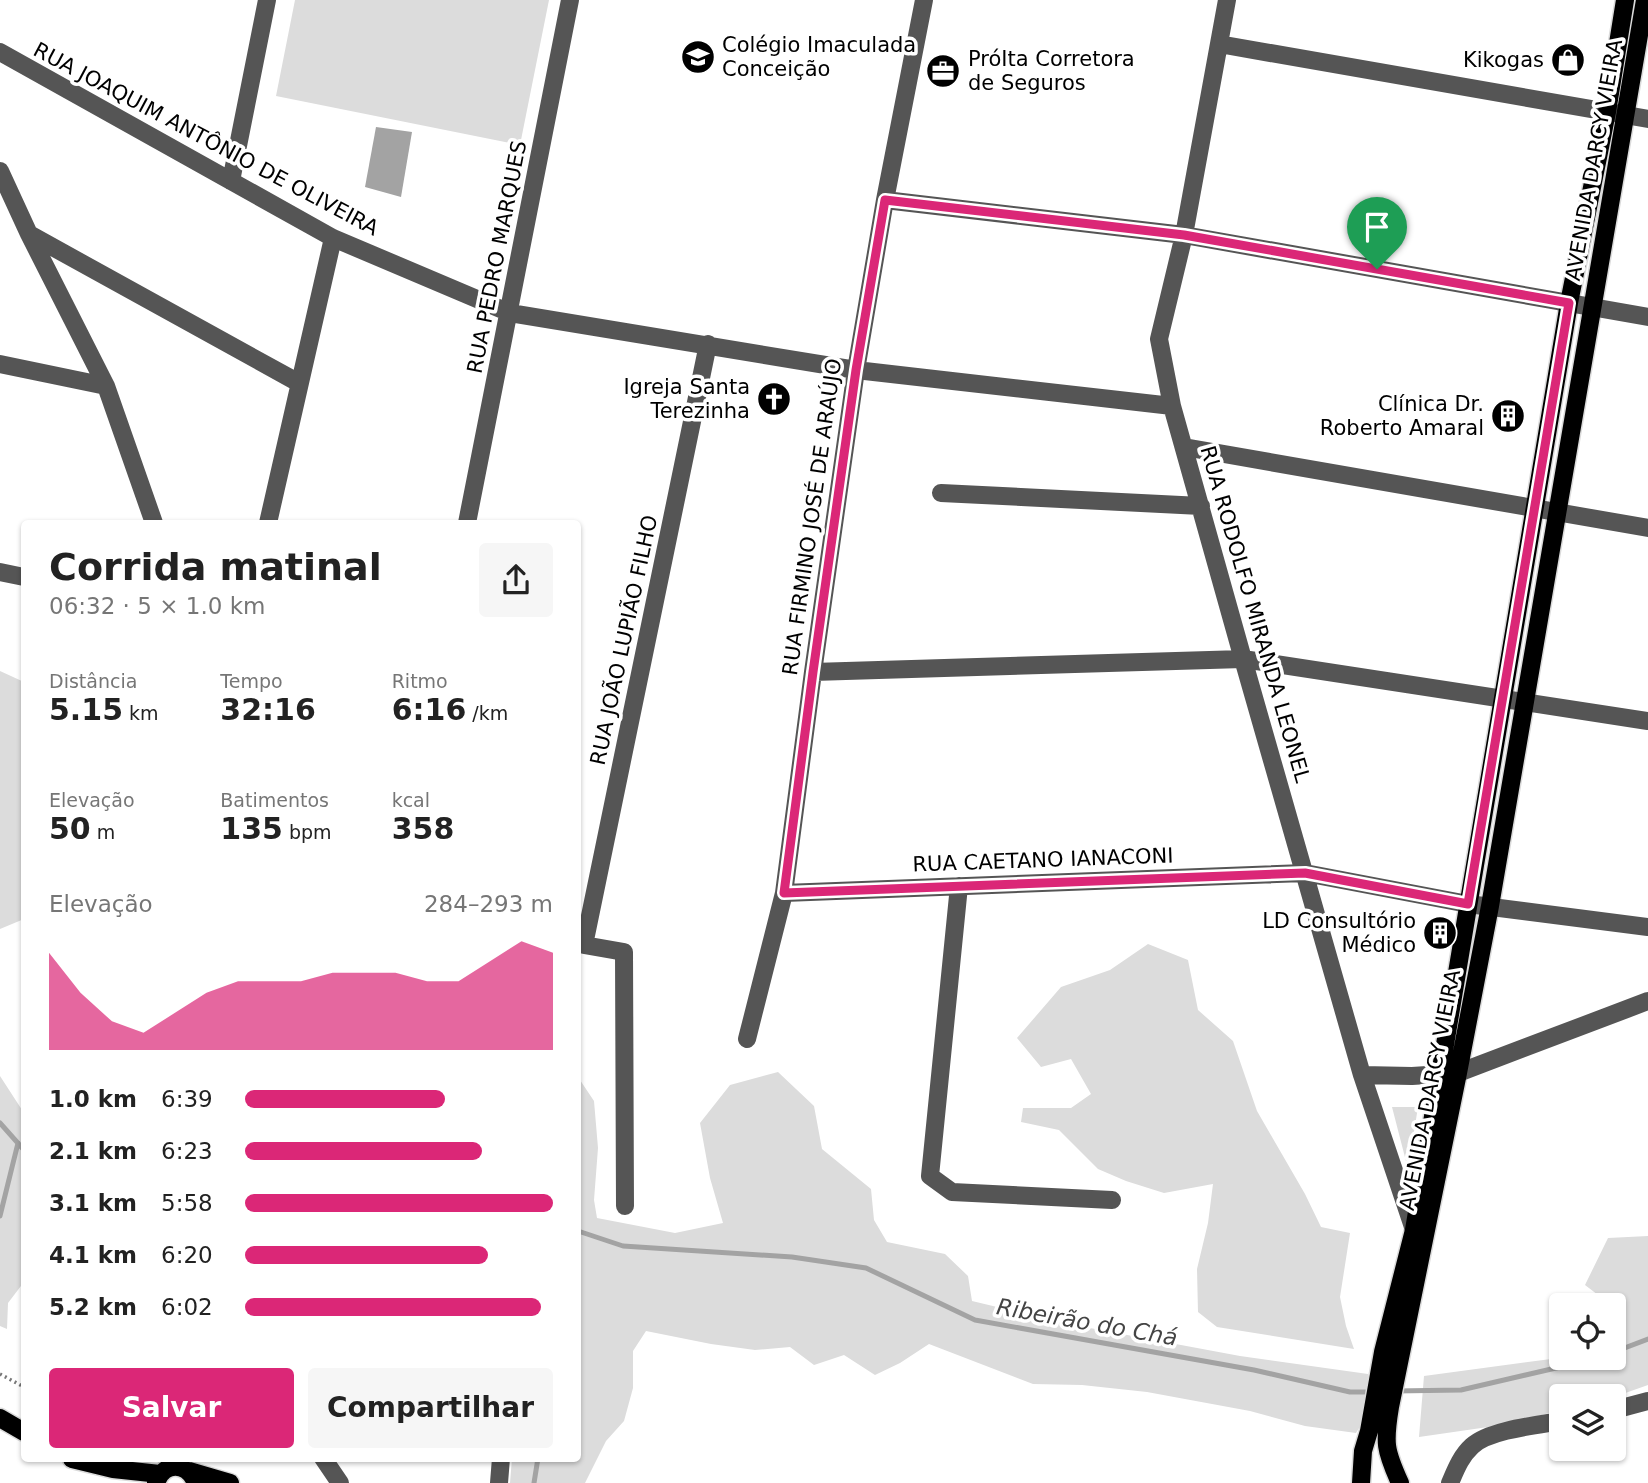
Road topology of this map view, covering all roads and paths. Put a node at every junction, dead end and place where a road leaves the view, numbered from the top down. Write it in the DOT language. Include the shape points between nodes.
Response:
graph roads {
  1 [pos="267,0"];
  2 [pos="570,0"];
  3 [pos="924,0"];
  4 [pos="1227,0"];
  5 [pos="1625,0"];
  6 [pos="1645,0"];
  7 [pos="1219,44"];
  8 [pos="2,56"];
  9 [pos="1607,112"];
  10 [pos="1626,116"];
  11 [pos="1648,120"];
  12 [pos="0,170"];
  13 [pos="231,181"];
  14 [pos="885,200"];
  15 [pos="29,234"];
  16 [pos="1184,235"];
  17 [pos="333,238"];
  18 [pos="1569,303"];
  19 [pos="1592,307"];
  20 [pos="510,313"];
  21 [pos="1648,317"];
  22 [pos="708,345"];
  23 [pos="0,364"];
  24 [pos="856,370"];
  25 [pos="299,383"];
  26 [pos="106,386"];
  27 [pos="1172,406"];
  28 [pos="1184,447"];
  29 [pos="942,494"];
  30 [pos="1201,506"];
  31 [pos="1534,508"];
  32 [pos="1557,512"];
  33 [pos="153,520"];
  34 [pos="269,520"];
  35 [pos="468,520"];
  36 [pos="1648,528"];
  37 [pos="0,572"];
  38 [pos="21,576"];
  39 [pos="1243,659"];
  40 [pos="813,672"];
  41 [pos="1503,698"];
  42 [pos="1526,701"];
  43 [pos="1648,721"];
  44 [pos="1305,873"];
  45 [pos="959,886"];
  46 [pos="784,893"];
  47 [pos="1468,904"];
  48 [pos="1490,906"];
  49 [pos="1648,927"];
  50 [pos="581,944"];
  51 [pos="1648,1001"];
  52 [pos="747,1039"];
  53 [pos="1449,1074"];
  54 [pos="1362,1075"];
  55 [pos="1112,1200"];
  56 [pos="625,1206"];
  57 [pos="1414,1230"];
  58 [pos="1392,1353"];
  59 [pos="0,1374"];
  60 [pos="21,1385"];
  61 [pos="1648,1401"];
  62 [pos="1626,1407"];
  63 [pos="0,1418"];
  64 [pos="1549,1423"];
  65 [pos="21,1430"];
  66 [pos="1377,1432"];
  67 [pos="74,1462"];
  68 [pos="83,1462"];
  69 [pos="326,1462"];
  70 [pos="501,1462"];
  71 [pos="175,1473"];
  72 [pos="113,1483"];
  73 [pos="230,1483"];
  74 [pos="340,1483"];
  75 [pos="499,1483"];
  76 [pos="1361,1483"];
  77 [pos="1401,1483"];
  78 [pos="1450,1483"];
  1 -- 13 [label="street"];
  2 -- 20 [label="street, RUA PEDRO MARQUES"];
  3 -- 14 [label="street, RUA FIRMINO JOSÉ DE ARAÚJO"];
  4 -- 7 [label="street, RUA RODOLFO MIRANDA LEONEL"];
  5 -- 9 [label="main road, AVENIDA DARCY VIEIRA"];
  6 -- 10 [label="main road, AVENIDA DARCY VIEIRA"];
  7 -- 9 [label="street"];
  7 -- 16 [label="street, RUA RODOLFO MIRANDA LEONEL"];
  8 -- 13 [label="street, RUA JOAQUIM ANTÔNIO DE OLIVEIRA"];
  9 -- 10 [label="street"];
  9 -- 18 [label="main road, AVENIDA DARCY VIEIRA"];
  10 -- 11 [label="street"];
  10 -- 19 [label="main road, AVENIDA DARCY VIEIRA"];
  12 -- 15 [label="street"];
  13 -- 17 [label="street, RUA JOAQUIM ANTÔNIO DE OLIVEIRA"];
  14 -- 16 [label="street"];
  14 -- 24 [label="street, RUA FIRMINO JOSÉ DE ARAÚJO"];
  15 -- 25 [label="street"];
  15 -- 26 [label="street"];
  16 -- 18 [label="street"];
  16 -- 27 [label="street, RUA RODOLFO MIRANDA LEONEL" via="1159,339"];
  17 -- 20 [label="street, RUA JOAQUIM ANTÔNIO DE OLIVEIRA"];
  17 -- 25 [label="street"];
  18 -- 19 [label="street"];
  18 -- 31 [label="main road, AVENIDA DARCY VIEIRA"];
  19 -- 21 [label="street"];
  19 -- 32 [label="main road, AVENIDA DARCY VIEIRA"];
  20 -- 22 [label="street, RUA JOAQUIM ANTÔNIO DE OLIVEIRA"];
  20 -- 35 [label="street, RUA PEDRO MARQUES"];
  22 -- 24 [label="street, RUA JOAQUIM ANTÔNIO DE OLIVEIRA"];
  22 -- 50 [label="street, RUA JOÃO LUPIÃO FILHO"];
  23 -- 26 [label="street"];
  24 -- 27 [label="street, RUA JOAQUIM ANTÔNIO DE OLIVEIRA"];
  24 -- 40 [label="street, RUA FIRMINO JOSÉ DE ARAÚJO"];
  25 -- 34 [label="street"];
  26 -- 33 [label="street"];
  27 -- 28 [label="street, RUA RODOLFO MIRANDA LEONEL"];
  28 -- 30 [label="street, RUA RODOLFO MIRANDA LEONEL"];
  28 -- 31 [label="street"];
  29 -- 30 [label="street"];
  30 -- 39 [label="street, RUA RODOLFO MIRANDA LEONEL"];
  31 -- 32 [label="street"];
  31 -- 41 [label="main road, AVENIDA DARCY VIEIRA"];
  32 -- 36 [label="street"];
  32 -- 42 [label="main road, AVENIDA DARCY VIEIRA"];
  37 -- 38 [label="street"];
  39 -- 40 [label="street"];
  39 -- 41 [label="street"];
  39 -- 44 [label="street, RUA RODOLFO MIRANDA LEONEL"];
  40 -- 46 [label="street, RUA FIRMINO JOSÉ DE ARAÚJO"];
  41 -- 42 [label="street"];
  41 -- 47 [label="main road, AVENIDA DARCY VIEIRA"];
  42 -- 43 [label="street"];
  42 -- 48 [label="main road, AVENIDA DARCY VIEIRA"];
  44 -- 45 [label="street, RUA CAETANO IANACONI"];
  44 -- 47 [label="street, RUA CAETANO IANACONI"];
  44 -- 54 [label="street, RUA RODOLFO MIRANDA LEONEL"];
  45 -- 46 [label="street, RUA CAETANO IANACONI"];
  45 -- 55 [label="street" via="930,1176 952,1192"];
  46 -- 52 [label="street, RUA FIRMINO JOSÉ DE ARAÚJO"];
  47 -- 48 [label="street, RUA CAETANO IANACONI"];
  47 -- 53 [label="main road, AVENIDA DARCY VIEIRA"];
  48 -- 49 [label="street, RUA CAETANO IANACONI"];
  48 -- 53 [label="main road, AVENIDA DARCY VIEIRA"];
  50 -- 56 [label="street, RUA JOÃO LUPIÃO FILHO" via="624,952"];
  51 -- 53 [label="street"];
  53 -- 54 [label="street"];
  53 -- 57 [label="main road, AVENIDA DARCY VIEIRA"];
  53 -- 58 [label="main road, AVENIDA DARCY VIEIRA"];
  54 -- 57 [label="street, RUA RODOLFO MIRANDA LEONEL"];
  57 -- 58 [label="main road, AVENIDA DARCY VIEIRA"];
  58 -- 66 [label="main road, AVENIDA DARCY VIEIRA"];
  59 -- 60 [label="path"];
  61 -- 62 [label="street"];
  63 -- 65 [label="main road"];
  64 -- 78 [label="street" via="1502,1432 1474,1444 1460,1460"];
  66 -- 76 [label="main road, AVENIDA DARCY VIEIRA" via="1363,1451"];
  66 -- 77 [label="main road, AVENIDA DARCY VIEIRA"];
  67 -- 72 [label="main road"];
  68 -- 71 [label="main road"];
  69 -- 74 [label="street"];
  70 -- 75 [label="street"];
  71 -- 73 [label="main road"];
}
